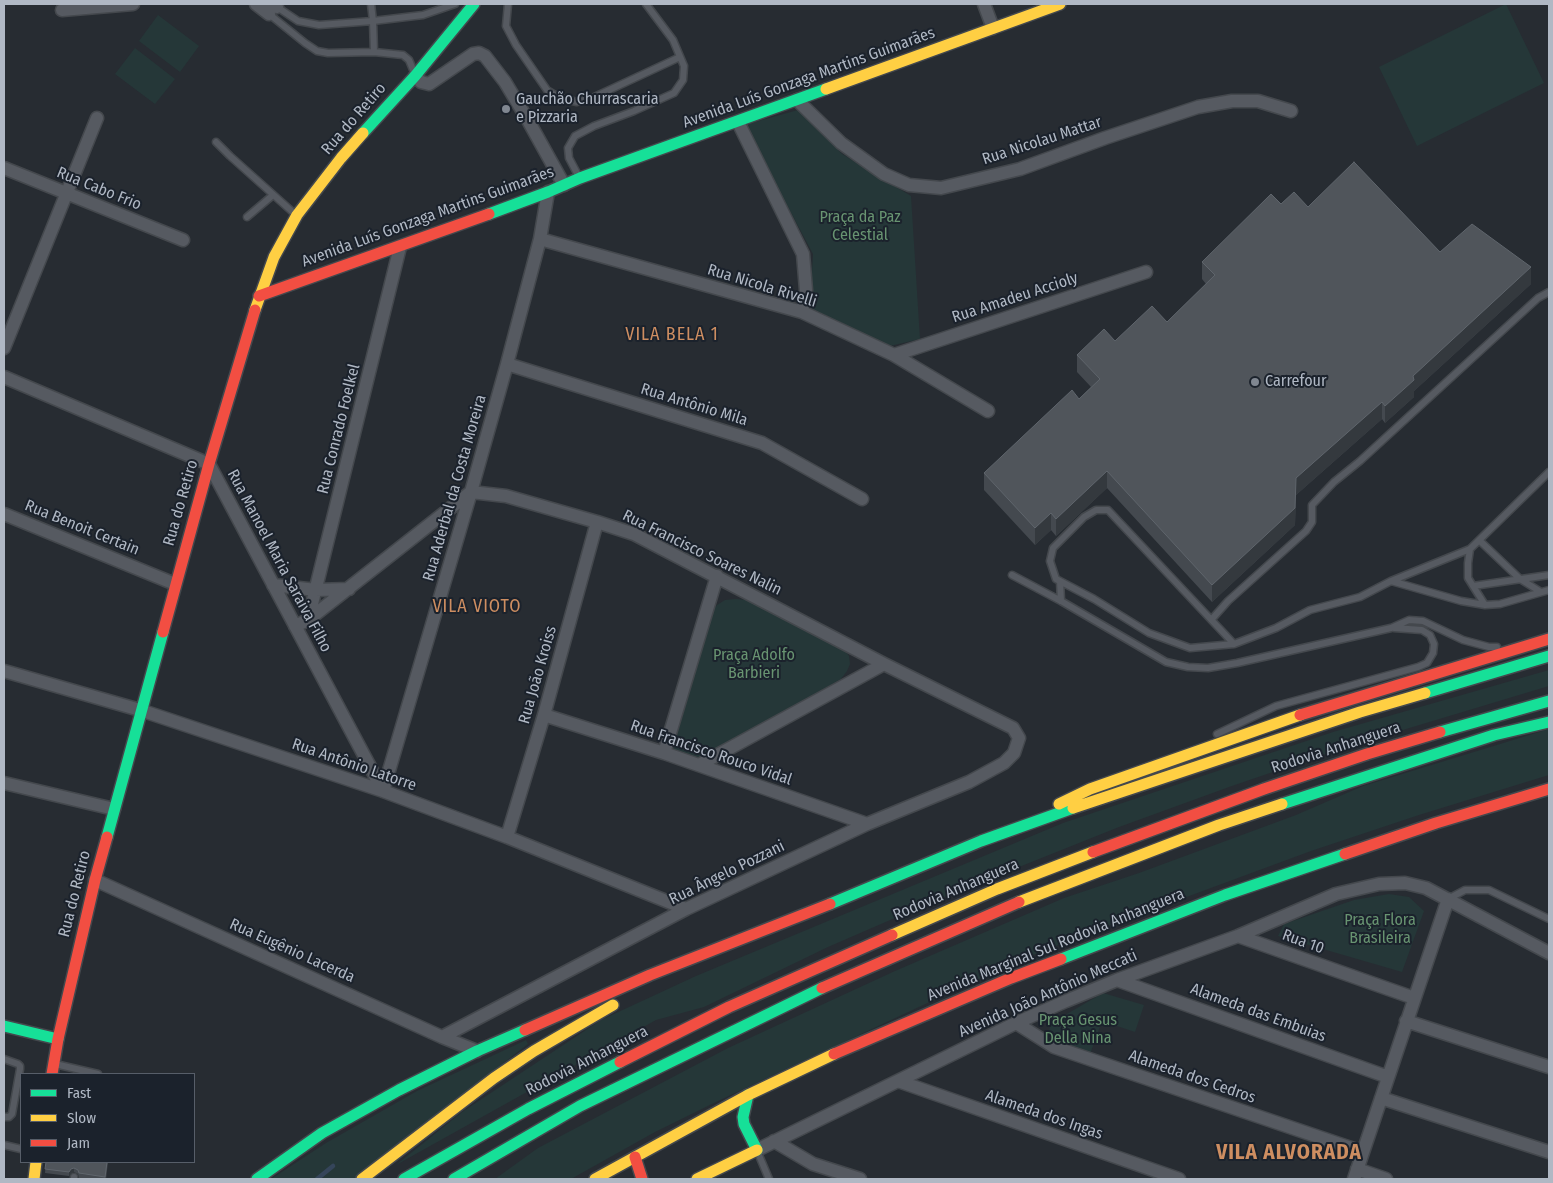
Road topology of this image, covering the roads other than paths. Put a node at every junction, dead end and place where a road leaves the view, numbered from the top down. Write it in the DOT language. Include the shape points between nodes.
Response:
graph roads {
  1 [pos="133,4"];
  2 [pos="256,4"];
  3 [pos="371,4"];
  4 [pos="455,4"];
  5 [pos="474,4"];
  6 [pos="508,4"];
  7 [pos="646,4"];
  8 [pos="984,4"];
  9 [pos="1060,4"];
  10 [pos="273,8"];
  11 [pos="62,10"];
  12 [pos="373,22"];
  13 [pos="993,28"];
  14 [pos="374,52"];
  15 [pos="680,56"];
  16 [pos="415,76"];
  17 [pos="797,100"];
  18 [pos="1291,111"];
  19 [pos="97,118"];
  20 [pos="738,122"];
  21 [pos="216,142"];
  22 [pos="4,168"];
  23 [pos="580,178"];
  24 [pos="564,185"];
  25 [pos="548,192"];
  26 [pos="68,193"];
  27 [pos="273,195"];
  28 [pos="297,215"];
  29 [pos="247,217"];
  30 [pos="540,239"];
  31 [pos="183,240"];
  32 [pos="400,247"];
  33 [pos="1146,272"];
  34 [pos="1549,292"];
  35 [pos="259,296"];
  36 [pos="802,312"];
  37 [pos="4,348"];
  38 [pos="894,355"];
  39 [pos="507,364"];
  40 [pos="4,377"];
  41 [pos="988,411"];
  42 [pos="209,464"];
  43 [pos="1549,472"];
  44 [pos="471,492"];
  45 [pos="862,499"];
  46 [pos="4,514"];
  47 [pos="597,522"];
  48 [pos="1480,540"];
  49 [pos="1470,549"];
  50 [pos="1012,575"];
  51 [pos="1549,575"];
  52 [pos="718,576"];
  53 [pos="1520,579"];
  54 [pos="1060,581"];
  55 [pos="1391,581"];
  56 [pos="175,584"];
  57 [pos="273,584"];
  58 [pos="1473,586"];
  59 [pos="348,589"];
  60 [pos="316,590"];
  61 [pos="1549,590"];
  62 [pos="1541,592"];
  63 [pos="1061,601"];
  64 [pos="1485,606"];
  65 [pos="1212,619"];
  66 [pos="308,620"];
  67 [pos="295,626"];
  68 [pos="1390,628"];
  69 [pos="1549,639"];
  70 [pos="1234,644"];
  71 [pos="1524,646"];
  72 [pos="1549,656"];
  73 [pos="884,664"];
  74 [pos="4,671"];
  75 [pos="1549,701"];
  76 [pos="140,710"];
  77 [pos="544,714"];
  78 [pos="1549,722"];
  79 [pos="1019,738"];
  80 [pos="664,753"];
  81 [pos="1181,755"];
  82 [pos="699,765"];
  83 [pos="4,783"];
  84 [pos="1549,789"];
  85 [pos="383,791"];
  86 [pos="114,809"];
  87 [pos="867,824"];
  88 [pos="507,837"];
  89 [pos="981,841"];
  90 [pos="95,880"];
  91 [pos="1448,899"];
  92 [pos="686,910"];
  93 [pos="1549,919"];
  94 [pos="772,928"];
  95 [pos="1238,936"];
  96 [pos="1549,953"];
  97 [pos="1117,980"];
  98 [pos="1414,998"];
  99 [pos="1406,1021"];
  100 [pos="1016,1023"];
  101 [pos="4,1026"];
  102 [pos="442,1037"];
  103 [pos="58,1039"];
  104 [pos="477,1050"];
  105 [pos="4,1058"];
  106 [pos="1549,1067"];
  107 [pos="53,1069"];
  108 [pos="89,1073"];
  109 [pos="1388,1077"];
  110 [pos="898,1081"];
  111 [pos="748,1095"];
  112 [pos="1380,1098"];
  113 [pos="4,1117"];
  114 [pos="774,1141"];
  115 [pos="4,1145"];
  116 [pos="20,1149"];
  117 [pos="756,1150"];
  118 [pos="1363,1152"];
  119 [pos="1549,1152"];
  120 [pos="635,1157"];
  121 [pos="36,1163"];
  122 [pos="1355,1174"];
  123 [pos="34,1179"];
  124 [pos="257,1179"];
  125 [pos="362,1179"];
  126 [pos="404,1179"];
  127 [pos="454,1179"];
  128 [pos="595,1179"];
  129 [pos="642,1179"];
  130 [pos="697,1179"];
  131 [pos="769,1179"];
  132 [pos="860,1179"];
  133 [pos="1179,1179"];
  134 [pos="1386,1179"];
  1 -- 11 [label="street"];
  2 -- 10 [label="street"];
  3 -- 12 [label="lane"];
  4 -- 12 [label="lane" via="423,15"];
  5 -- 16 [label="main road, Rua do Retiro"];
  6 -- 15 [label="lane" via="506,26 516,45 547,90 560,98 577,102 592,98"];
  7 -- 15 [label="lane" via="673,40"];
  8 -- 13 [label="street"];
  9 -- 13 [label="main road, Avenida Luís Gonzaga Martins Guimarães"];
  10 -- 12 [label="lane" via="298,21 319,25"];
  10 -- 14 [label="lane" via="305,44 317,51"];
  12 -- 14 [label="lane"];
  13 -- 17 [label="main road, Avenida Luís Gonzaga Martins Guimarães"];
  14 -- 16 [label="lane" via="403,55 409,60"];
  15 -- 23 [label="lane" via="684,80 674,94 575,136 568,148 569,158"];
  16 -- 24 [label="street" via="429,84 473,54 485,56 510,90"];
  16 -- 28 [label="main road, Rua do Retiro" via="340,158"];
  17 -- 18 [label="street, Rua Nicolau Mattar" via="841,143 884,174 909,185 941,188 1020,169 1198,107 1232,101 1258,101"];
  17 -- 20 [label="main road, Avenida Luís Gonzaga Martins Guimarães"];
  19 -- 26 [label="street"];
  20 -- 23 [label="main road, Avenida Luís Gonzaga Martins Guimarães"];
  20 -- 36 [label="street" via="803,254 806,290"];
  21 -- 27 [label="lane"];
  22 -- 26 [label="street, Rua Cabo Frio"];
  23 -- 24 [label="main road, Avenida Luís Gonzaga Martins Guimarães"];
  24 -- 25 [label="main road, Avenida Luís Gonzaga Martins Guimarães"];
  25 -- 30 [label="street, Rua Aderbal da Costa Moreira"];
  25 -- 32 [label="main road, Avenida Luís Gonzaga Martins Guimarães"];
  26 -- 31 [label="street, Rua Cabo Frio"];
  26 -- 37 [label="street"];
  27 -- 28 [label="lane"];
  27 -- 29 [label="lane"];
  28 -- 35 [label="main road, Rua do Retiro" via="274,258"];
  30 -- 36 [label="street, Rua Nicola Rivelli"];
  30 -- 39 [label="street, Rua Aderbal da Costa Moreira"];
  32 -- 35 [label="main road, Avenida Luís Gonzaga Martins Guimarães"];
  32 -- 60 [label="street, Rua Conrado Foelkel"];
  33 -- 38 [label="street, Rua Amadeu Accioly"];
  34 -- 65 [label="lane" via="1538,298 1334,482 1312,505 1312,522 1306,531"];
  35 -- 42 [label="main road, Rua do Retiro"];
  36 -- 38 [label="street, Rua Nicola Rivelli"];
  38 -- 41 [label="street, Rua Nicola Rivelli"];
  39 -- 44 [label="street, Rua Aderbal da Costa Moreira"];
  39 -- 45 [label="street, Rua Antônio Mila" via="762,443"];
  40 -- 42 [label="street, Rua Manoel Maria Saraiva Filho"];
  42 -- 56 [label="main road, Rua do Retiro"];
  42 -- 57 [label="street, Rua Manoel Maria Saraiva Filho"];
  43 -- 48 [label="lane"];
  44 -- 47 [label="street, Rua Francisco Soares Nalin" via="506,496"];
  44 -- 59 [label="street"];
  44 -- 85 [label="street, Rua Aderbal da Costa Moreira"];
  46 -- 56 [label="street, Rua Benoit Certain"];
  47 -- 52 [label="street, Rua Francisco Soares Nalin" via="634,534"];
  47 -- 77 [label="street, Rua João Kroiss"];
  48 -- 49 [label="lane"];
  48 -- 53 [label="lane"];
  49 -- 55 [label="lane"];
  49 -- 58 [label="lane" via="1468,578"];
  50 -- 63 [label="lane"];
  51 -- 53 [label="lane"];
  52 -- 73 [label="street, Rua Francisco Soares Nalin"];
  52 -- 80 [label="street"];
  53 -- 58 [label="lane"];
  53 -- 62 [label="lane"];
  54 -- 63 [label="lane"];
  54 -- 65 [label="lane" via="1056,579 1050,561 1053,548 1084,517 1096,510 1108,510"];
  54 -- 70 [label="lane" via="1149,633 1190,648"];
  55 -- 64 [label="lane"];
  55 -- 70 [label="lane" via="1360,596 1310,610 1276,628"];
  56 -- 76 [label="main road, Rua do Retiro"];
  57 -- 60 [label="street"];
  57 -- 67 [label="street, Rua Manoel Maria Saraiva Filho"];
  58 -- 64 [label="lane"];
  59 -- 60 [label="street"];
  59 -- 66 [label="street"];
  60 -- 66 [label="street, Rua Conrado Foelkel"];
  61 -- 62 [label="lane"];
  62 -- 64 [label="lane"];
  63 -- 68 [label="lane" via="1166,662 1188,667 1208,668 1237,663"];
  65 -- 70 [label="lane"];
  66 -- 67 [label="street"];
  67 -- 85 [label="street, Rua Manoel Maria Saraiva Filho"];
  68 -- 71 [label="lane" via="1409,620 1488,647"];
  68 -- 81 [label="lane" via="1422,630 1430,635 1434,644 1428,663 1276,706"];
  69 -- 71 [label="main road"];
  71 -- 81 [label="main road" via="1345,700"];
  72 -- 89 [label="main road" via="1360,712"];
  73 -- 79 [label="street, Rua Francisco Soares Nalin" via="1013,728"];
  73 -- 82 [label="street"];
  74 -- 76 [label="street, Rua Antônio Latorre"];
  75 -- 126 [label="main road, Rodovia Anhanguera" via="1264,788 997,889 729,1007 536,1104"];
  76 -- 85 [label="street, Rua Antônio Latorre"];
  76 -- 86 [label="main road, Rua do Retiro"];
  77 -- 80 [label="street, Rua Francisco Rouco Vidal"];
  77 -- 88 [label="street, Rua João Kroiss"];
  78 -- 127 [label="main road" via="1494,735 1219,825 1008,906 813,992 632,1080 580,1106"];
  79 -- 87 [label="street, Rua Ângelo Pozzani" via="1014,753 1004,763 969,782"];
  80 -- 82 [label="street, Rua Francisco Rouco Vidal"];
  81 -- 89 [label="main road" via="1090,789"];
  82 -- 87 [label="street, Rua Francisco Rouco Vidal"];
  83 -- 86 [label="street"];
  84 -- 111 [label="main road, Avenida Marginal Sul Rodovia Anhanguera" via="1436,823 1225,895 1011,978"];
  85 -- 88 [label="street, Rua Antônio Latorre"];
  86 -- 90 [label="main road, Rua do Retiro"];
  87 -- 92 [label="street, Rua Ângelo Pozzani"];
  88 -- 92 [label="street, Rua Antônio Latorre"];
  89 -- 94 [label="main road"];
  90 -- 102 [label="street, Rua Eugênio Lacerda"];
  90 -- 103 [label="main road, Rua do Retiro"];
  91 -- 93 [label="lane" via="1465,890 1489,890"];
  91 -- 95 [label="street, Avenida João Antônio Meccati" via="1426,888 1405,883 1379,884 1344,892"];
  91 -- 96 [label="street, Avenida João Antônio Meccati"];
  91 -- 98 [label="street"];
  92 -- 102 [label="street, Rua Ângelo Pozzani"];
  94 -- 104 [label="main road" via="650,975"];
  94 -- 125 [label="main road" via="624,999 534,1051"];
  95 -- 97 [label="street, Avenida João Antônio Meccati"];
  95 -- 98 [label="street, Rua 10"];
  97 -- 100 [label="street, Avenida João Antônio Meccati"];
  97 -- 109 [label="street, Alameda das Embuias"];
  98 -- 99 [label="street"];
  99 -- 106 [label="street"];
  99 -- 109 [label="street"];
  100 -- 110 [label="street, Avenida João Antônio Meccati"];
  100 -- 118 [label="street, Alameda dos Cedros" via="1054,1048"];
  101 -- 103 [label="main road"];
  102 -- 104 [label="street, Rua Eugênio Lacerda"];
  103 -- 107 [label="main road, Rua do Retiro"];
  104 -- 124 [label="main road" via="322,1134"];
  105 -- 113 [label="lane" via="20,1066 12,1114 10,1118"];
  107 -- 108 [label="lane"];
  109 -- 112 [label="street"];
  110 -- 114 [label="street, Avenida João Antônio Meccati"];
  110 -- 133 [label="street, Alameda dos Ingas"];
  111 -- 117 [label="main road" via="744,1124"];
  111 -- 120 [label="main road, Avenida Marginal Sul Rodovia Anhanguera"];
  112 -- 118 [label="street"];
  112 -- 119 [label="street"];
  114 -- 117 [label="street, Avenida João Antônio Meccati"];
  114 -- 132 [label="street" via="813,1164"];
  115 -- 116 [label="lane"];
  117 -- 130 [label="main road, Avenida João Antônio Meccati"];
  117 -- 131 [label="lane"];
  118 -- 122 [label="street"];
  120 -- 128 [label="main road, Avenida Marginal Sul Rodovia Anhanguera"];
  120 -- 129 [label="main road"];
  121 -- 123 [label="main road"];
  122 -- 134 [label="street"];
}
